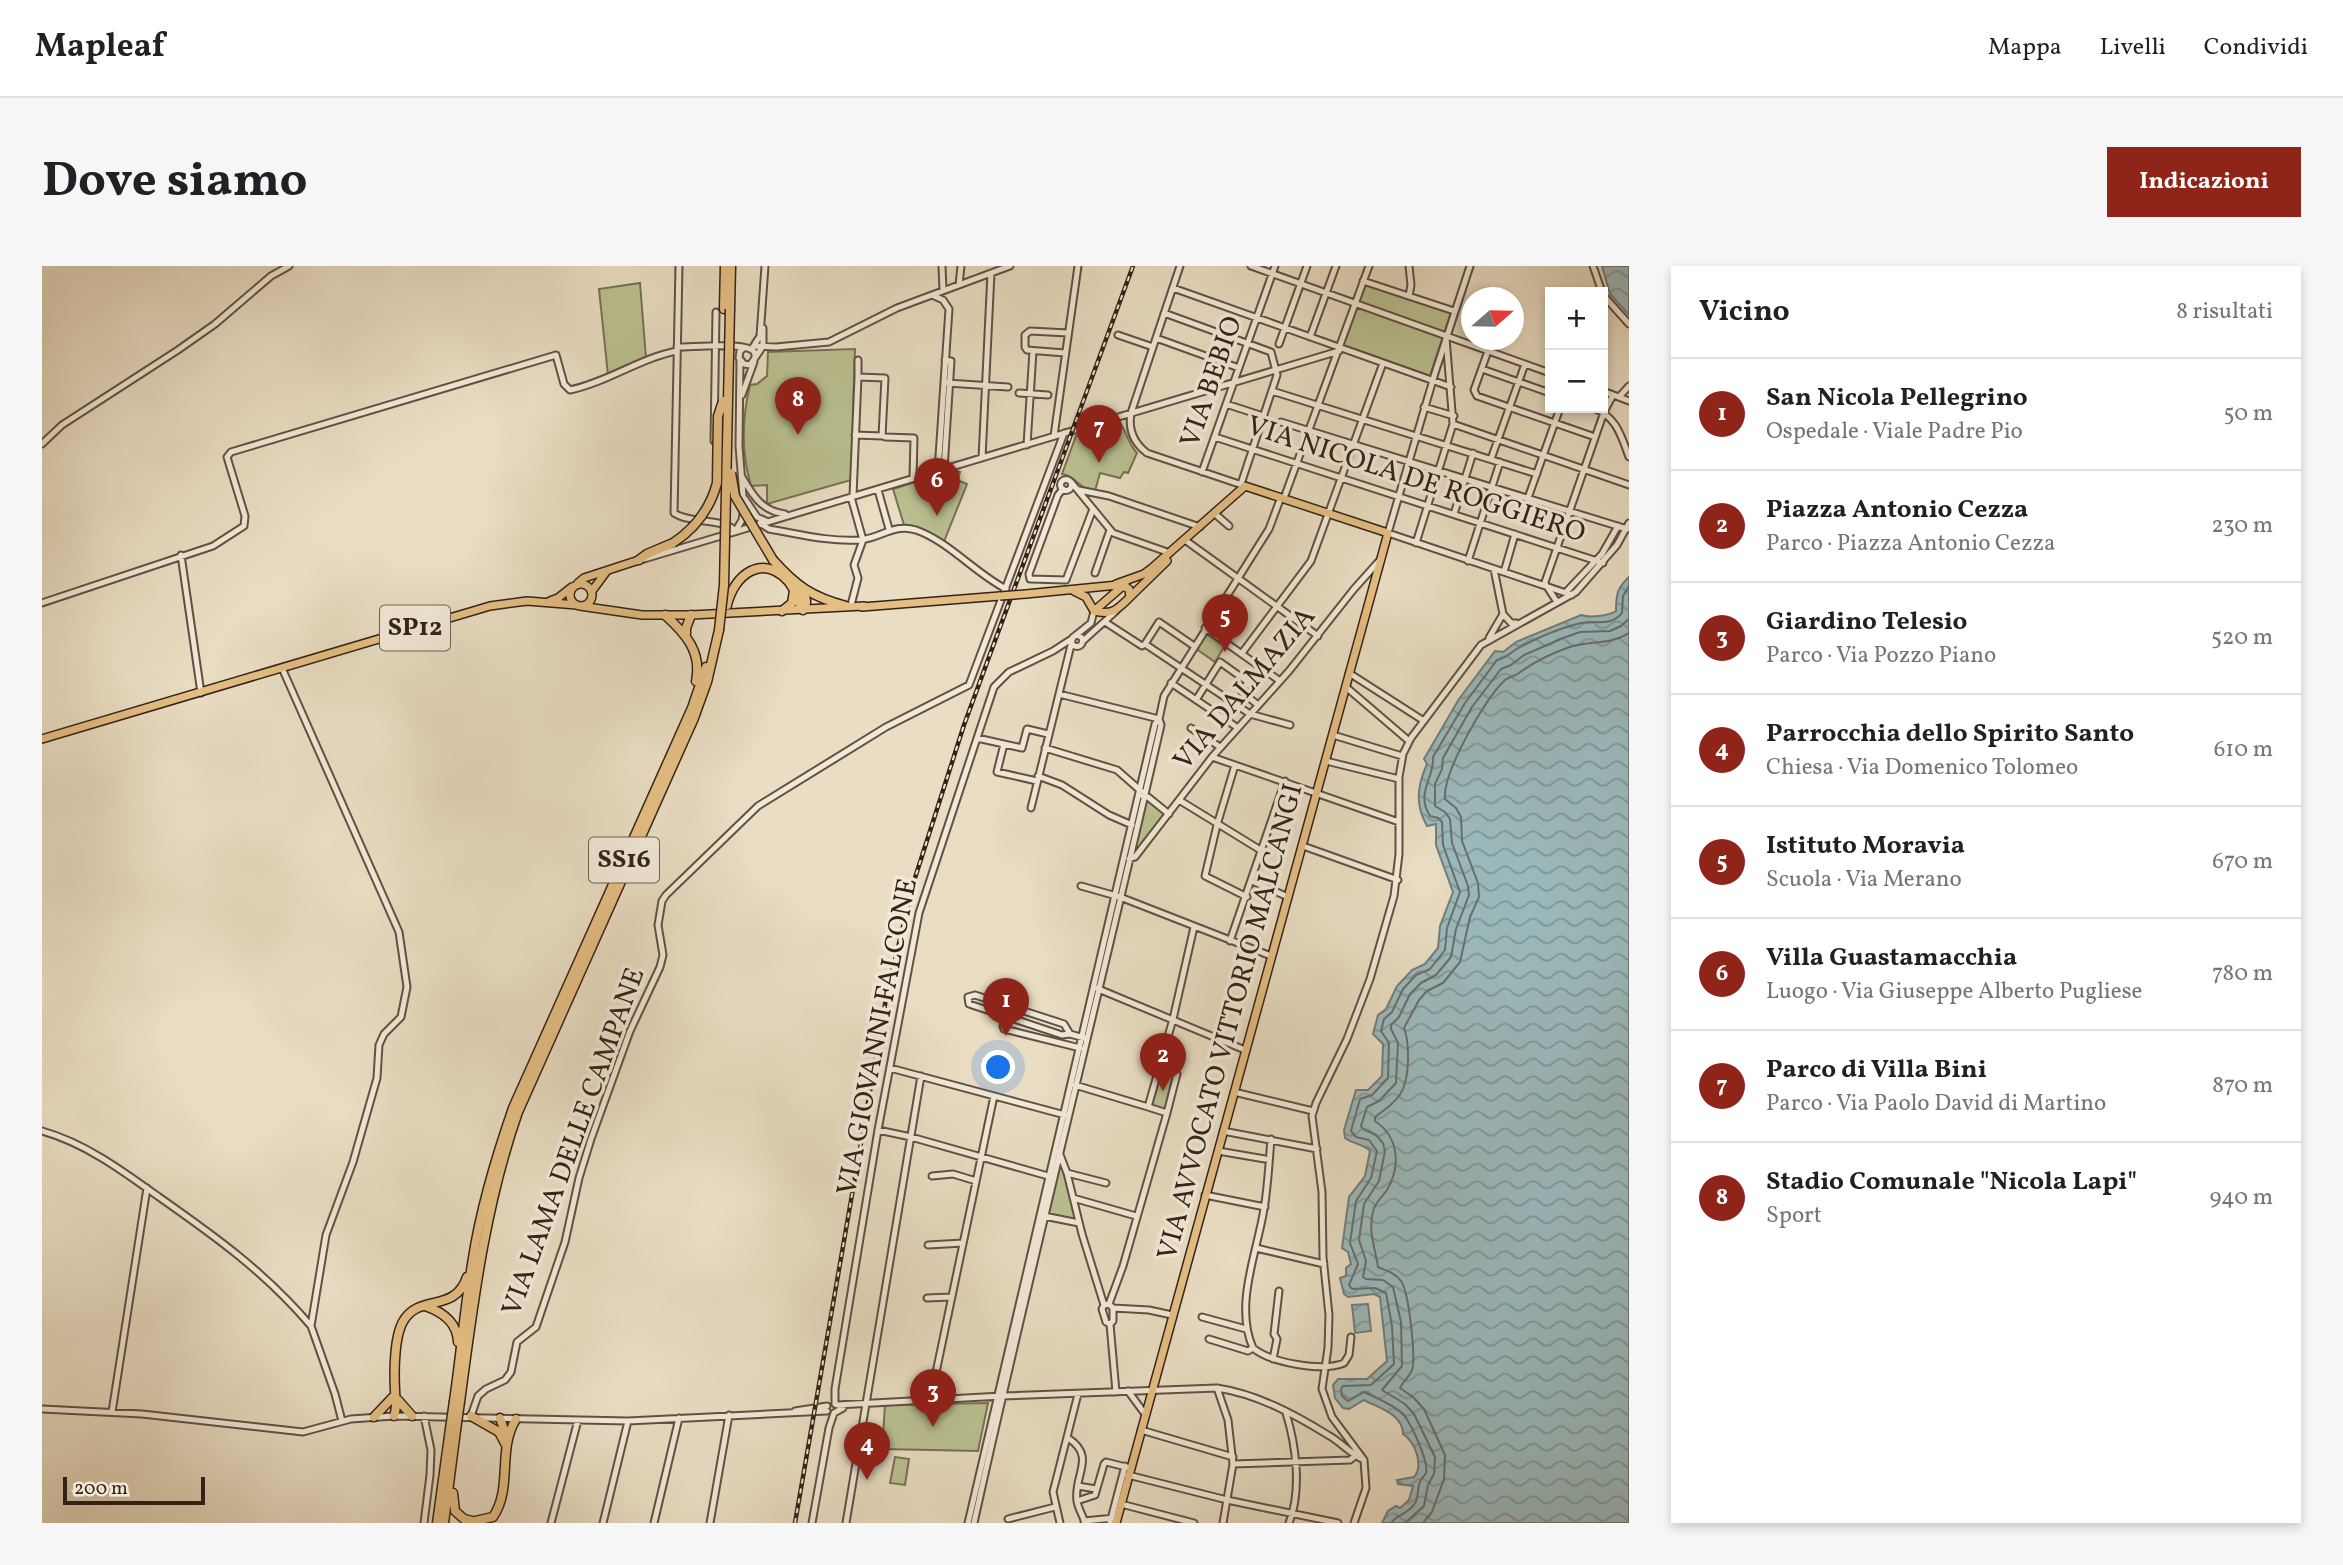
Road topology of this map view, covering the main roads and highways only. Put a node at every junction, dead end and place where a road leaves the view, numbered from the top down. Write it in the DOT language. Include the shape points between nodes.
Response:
graph roads {
  1 [pos="724,266"];
  2 [pos="731,266"];
  3 [pos="723,310"];
  4 [pos="723,401"];
  5 [pos="1178,547"];
  6 [pos="639,561"];
  7 [pos="609,569"];
  8 [pos="1122,584"];
  9 [pos="574,586"];
  10 [pos="797,588"];
  11 [pos="1073,590"];
  12 [pos="592,593"];
  13 [pos="1130,597"];
  14 [pos="549,601"];
  15 [pos="1105,603"];
  16 [pos="579,606"];
  17 [pos="848,606"];
  18 [pos="864,606"];
  19 [pos="610,609"];
  20 [pos="821,609"];
  21 [pos="803,610"];
  22 [pos="782,611"];
  23 [pos="1094,611"];
  24 [pos="1114,612"];
  25 [pos="665,615"];
  26 [pos="691,615"];
  27 [pos="718,632"];
  28 [pos="686,634"];
  29 [pos="42,739"];
  30 [pos="673,751"];
  31 [pos="475,1244"];
  32 [pos="425,1306"];
  33 [pos="459,1364"];
  34 [pos="395,1395"];
  35 [pos="457,1402"];
  36 [pos="394,1416"];
  37 [pos="412,1416"];
  38 [pos="471,1416"];
  39 [pos="374,1417"];
  40 [pos="516,1419"];
  41 [pos="453,1429"];
  42 [pos="499,1432"];
  43 [pos="507,1442"];
  44 [pos="455,1443"];
  45 [pos="1113,1520"];
  46 [pos="469,1522"];
  47 [pos="437,1523"];
  48 [pos="444,1523"];
  1 -- 3 [label="highway, SS16"];
  2 -- 3 [label="highway, SS16"];
  3 -- 4 [label="highway, SS16"];
  3 -- 10 [label="highway, SS16, bridge" via="731,482 740,507 773,560"];
  3 -- 27 [label="highway, SS16, bridge" via="724,585"];
  4 -- 6 [label="highway, SS16, bridge" via="718,416 715,493 694,528"];
  4 -- 27 [label="highway, SS16, bridge"];
  5 -- 8 [label="main road" via="1144,574"];
  5 -- 13 [label="main road"];
  5 -- 45 [label="main road, VIA AVVOCATO VITTORIO MALCANGI" via="1243,485 1388,533"];
  6 -- 7 [label="main road"];
  7 -- 9 [label="main road"];
  7 -- 12 [label="main road"];
  8 -- 11 [label="main road"];
  8 -- 13 [label="main road"];
  8 -- 15 [label="main road"];
  9 -- 12 [label="main road" via="585,584"];
  9 -- 14 [label="main road, SP12"];
  9 -- 16 [label="main road" via="570,597"];
  10 -- 17 [label="highway, SS16"];
  10 -- 21 [label="highway" via="806,599"];
  10 -- 22 [label="highway" via="792,603"];
  10 -- 27 [label="highway, SS16, bridge" via="778,572 758,568 743,575 730,592"];
  11 -- 18 [label="main road, bridge"];
  11 -- 23 [label="main road" via="1086,597"];
  12 -- 16 [label="main road" via="590,601"];
  12 -- 19 [label="main road" via="600,605"];
  13 -- 24 [label="main road"];
  14 -- 16 [label="main road, SP12"];
  14 -- 29 [label="main road, SP12" via="490,606"];
  15 -- 23 [label="main road"];
  15 -- 24 [label="main road" via="1107,610"];
  16 -- 19 [label="main road"];
  17 -- 18 [label="main road"];
  17 -- 20 [label="main road"];
  18 -- 20 [label="main road"];
  19 -- 25 [label="main road"];
  20 -- 21 [label="main road"];
  21 -- 22 [label="main road"];
  22 -- 26 [label="main road"];
  23 -- 24 [label="main road"];
  25 -- 26 [label="main road"];
  25 -- 28 [label="highway, SS16"];
  26 -- 28 [label="highway"];
  27 -- 30 [label="highway, SS16"];
  27 -- 35 [label="highway, SS16" via="694,718 503,1153 481,1251"];
  28 -- 30 [label="highway, SS16" via="698,672"];
  30 -- 31 [label="highway, SS16" via="513,1108"];
  31 -- 32 [label="highway, SS16" via="463,1288 447,1300"];
  31 -- 33 [label="highway, SS16"];
  32 -- 33 [label="highway, SS16" via="446,1315 454,1325"];
  32 -- 34 [label="highway, SS16" via="402,1322"];
  33 -- 35 [label="highway, SS16"];
  34 -- 36 [label="highway, SS16"];
  34 -- 37 [label="highway"];
  34 -- 39 [label="highway"];
  35 -- 41 [label="highway, SS16, bridge"];
  38 -- 42 [label="highway"];
  40 -- 43 [label="highway, SS16"];
  41 -- 44 [label="highway, SS16"];
  41 -- 47 [label="highway, SS16"];
  42 -- 43 [label="highway"];
  42 -- 43 [label="highway, SS16" via="499,1418"];
  43 -- 46 [label="highway, SS16" via="500,1507 493,1517"];
  44 -- 46 [label="highway, SS16" via="453,1505"];
  44 -- 48 [label="highway, SS16"];
}
